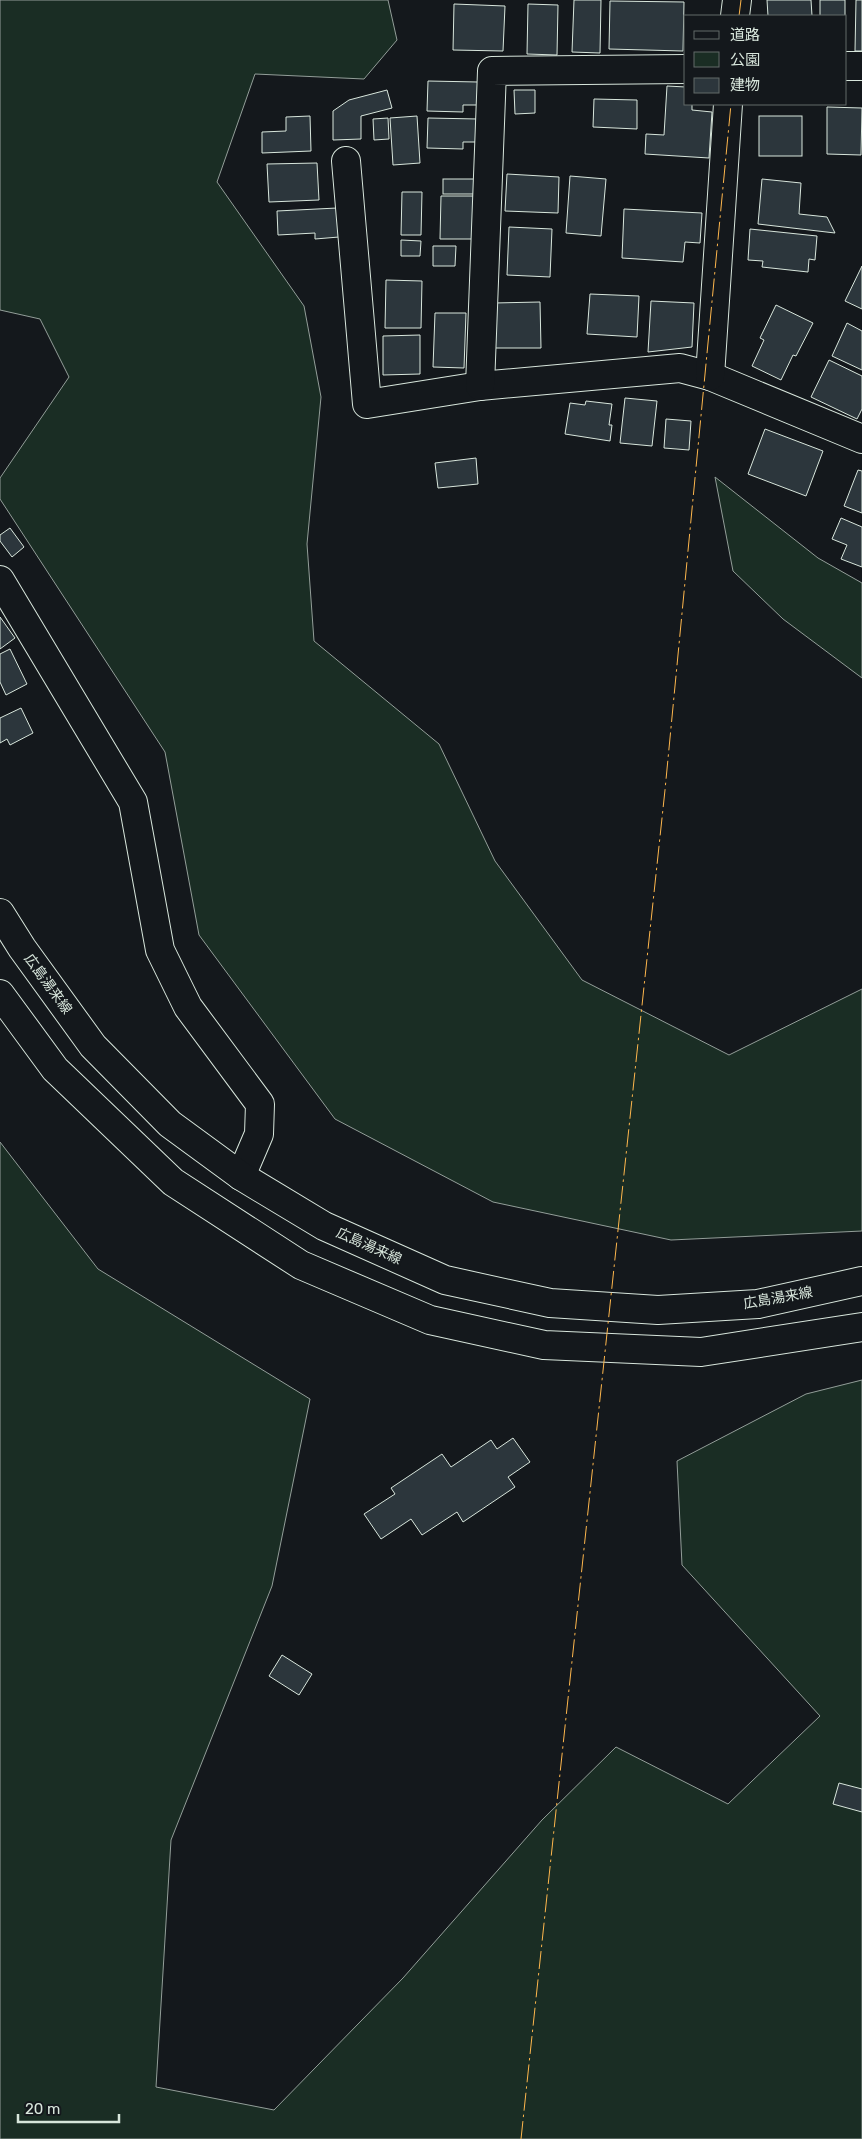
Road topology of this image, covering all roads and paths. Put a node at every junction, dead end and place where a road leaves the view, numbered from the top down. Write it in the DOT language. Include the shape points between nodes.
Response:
graph roads {
  1 [pos="737,0"];
  2 [pos="736,15"];
  3 [pos="847,66"];
  4 [pos="862,66"];
  5 [pos="684,69"];
  6 [pos="728,105"];
  7 [pos="346,161"];
  8 [pos="710,376"];
  9 [pos="480,386"];
  10 [pos="862,439"];
  11 [pos="0,580"];
  12 [pos="0,913"];
  13 [pos="0,994"];
  14 [pos="241,1176"];
  15 [pos="862,1281"];
  16 [pos="862,1327"];
  1 -- 2 [label="street"];
  3 -- 4 [label="street"];
  5 -- 9 [label="street" via="492,71"];
  6 -- 8 [label="street"];
  7 -- 9 [label="street" via="367,404"];
  8 -- 9 [label="street" via="680,368"];
  8 -- 10 [label="street"];
  11 -- 14 [label="street" via="133,802 160,950 188,1007 260,1104 259,1134"];
  12 -- 14 [label="street, 広島湯来線" via="93,1046 170,1124"];
  13 -- 16 [label="street" via="54,1069 173,1182 301,1265 430,1320 544,1345 701,1352"];
  14 -- 15 [label="street, 広島湯来線" via="324,1226 445,1280 550,1303 658,1310 758,1304"];
}
